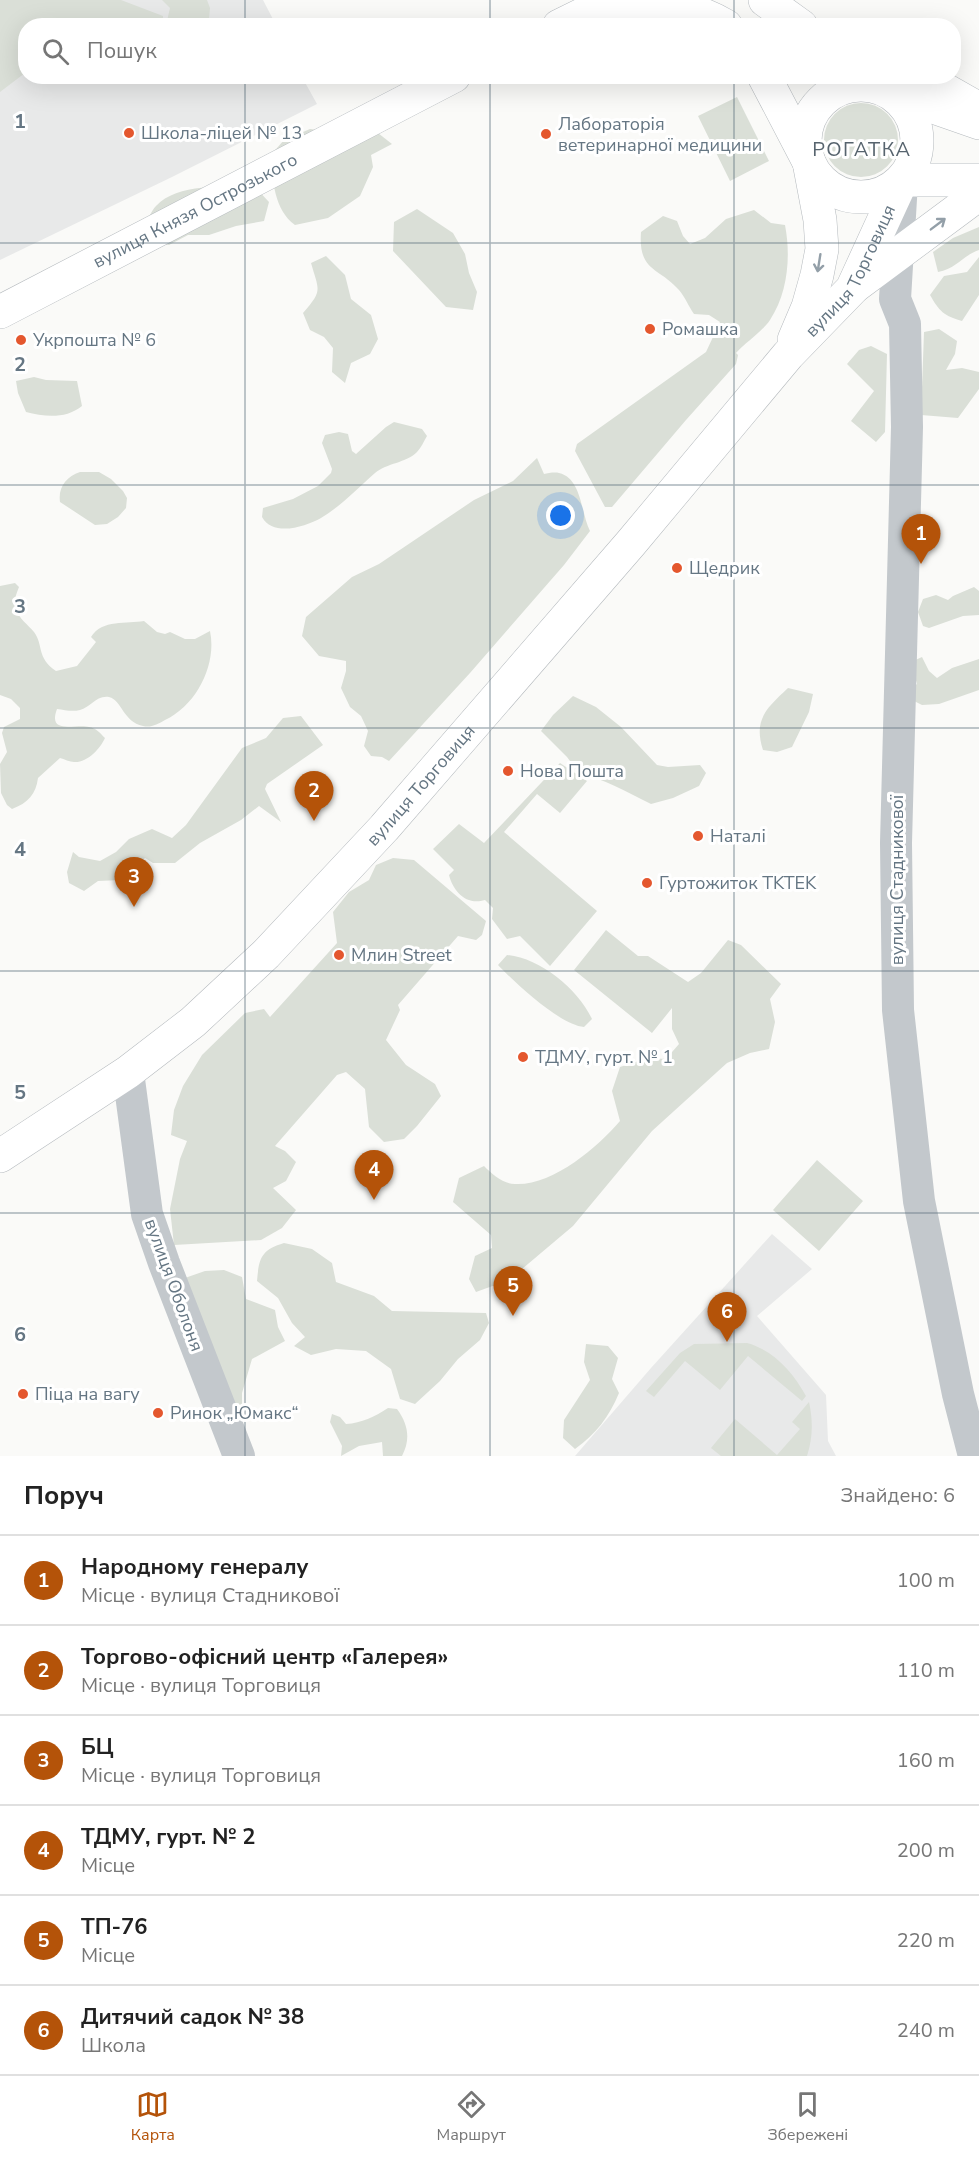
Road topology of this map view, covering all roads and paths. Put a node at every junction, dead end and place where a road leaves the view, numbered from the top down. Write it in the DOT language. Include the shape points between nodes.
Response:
graph roads {
  1 [pos="725,0"];
  2 [pos="608,1"];
  3 [pos="575,18"];
  4 [pos="712,18"];
  5 [pos="734,18"];
  6 [pos="439,84"];
  7 [pos="768,84"];
  8 [pos="880,84"];
  9 [pos="936,84"];
  10 [pos="979,108"];
  11 [pos="979,123"];
  12 [pos="809,162"];
  13 [pos="903,180"];
  14 [pos="979,180"];
  15 [pos="979,194"];
  16 [pos="898,254"];
  17 [pos="852,289"];
  18 [pos="0,312"];
  19 [pos="788,355"];
  20 [pos="128,1072"];
  21 [pos="0,1156"];
  22 [pos="239,1456"];
  23 [pos="974,1456"];
  1 -- 5 [label="main road"];
  2 -- 3 [label="main road"];
  2 -- 4 [label="main road" via="687,8"];
  6 -- 18 [label="main road, вулиця Князя Острозького"];
  7 -- 12 [label="main road"];
  8 -- 11 [label="main road"];
  8 -- 12 [label="main road" via="839,88 824,98 806,127"];
  8 -- 13 [label="main road" via="909,111 917,136 916,153"];
  9 -- 10 [label="main road"];
  12 -- 13 [label="main road" via="825,183 848,195 882,193"];
  12 -- 19 [label="main road, вулиця Торговиця, one-way" via="822,249 808,307"];
  13 -- 14 [label="main road"];
  13 -- 16 [label="street"];
  13 -- 17 [label="main road, вулиця Торговиця"];
  16 -- 15 [label="main road, one-way"];
  16 -- 17 [label="main road"];
  16 -- 23 [label="street, вулиця Стадникової" via="895,299 905,324 907,427 896,843 898,1010 919,1201"];
  17 -- 19 [label="main road, вулиця Торговиця"];
  19 -- 20 [label="main road, вулиця Торговиця" via="384,828 266,954 193,1022"];
  20 -- 21 [label="main road, вулиця Торговиця"];
  20 -- 22 [label="street, вулиця Оболоня" via="147,1214"];
}
